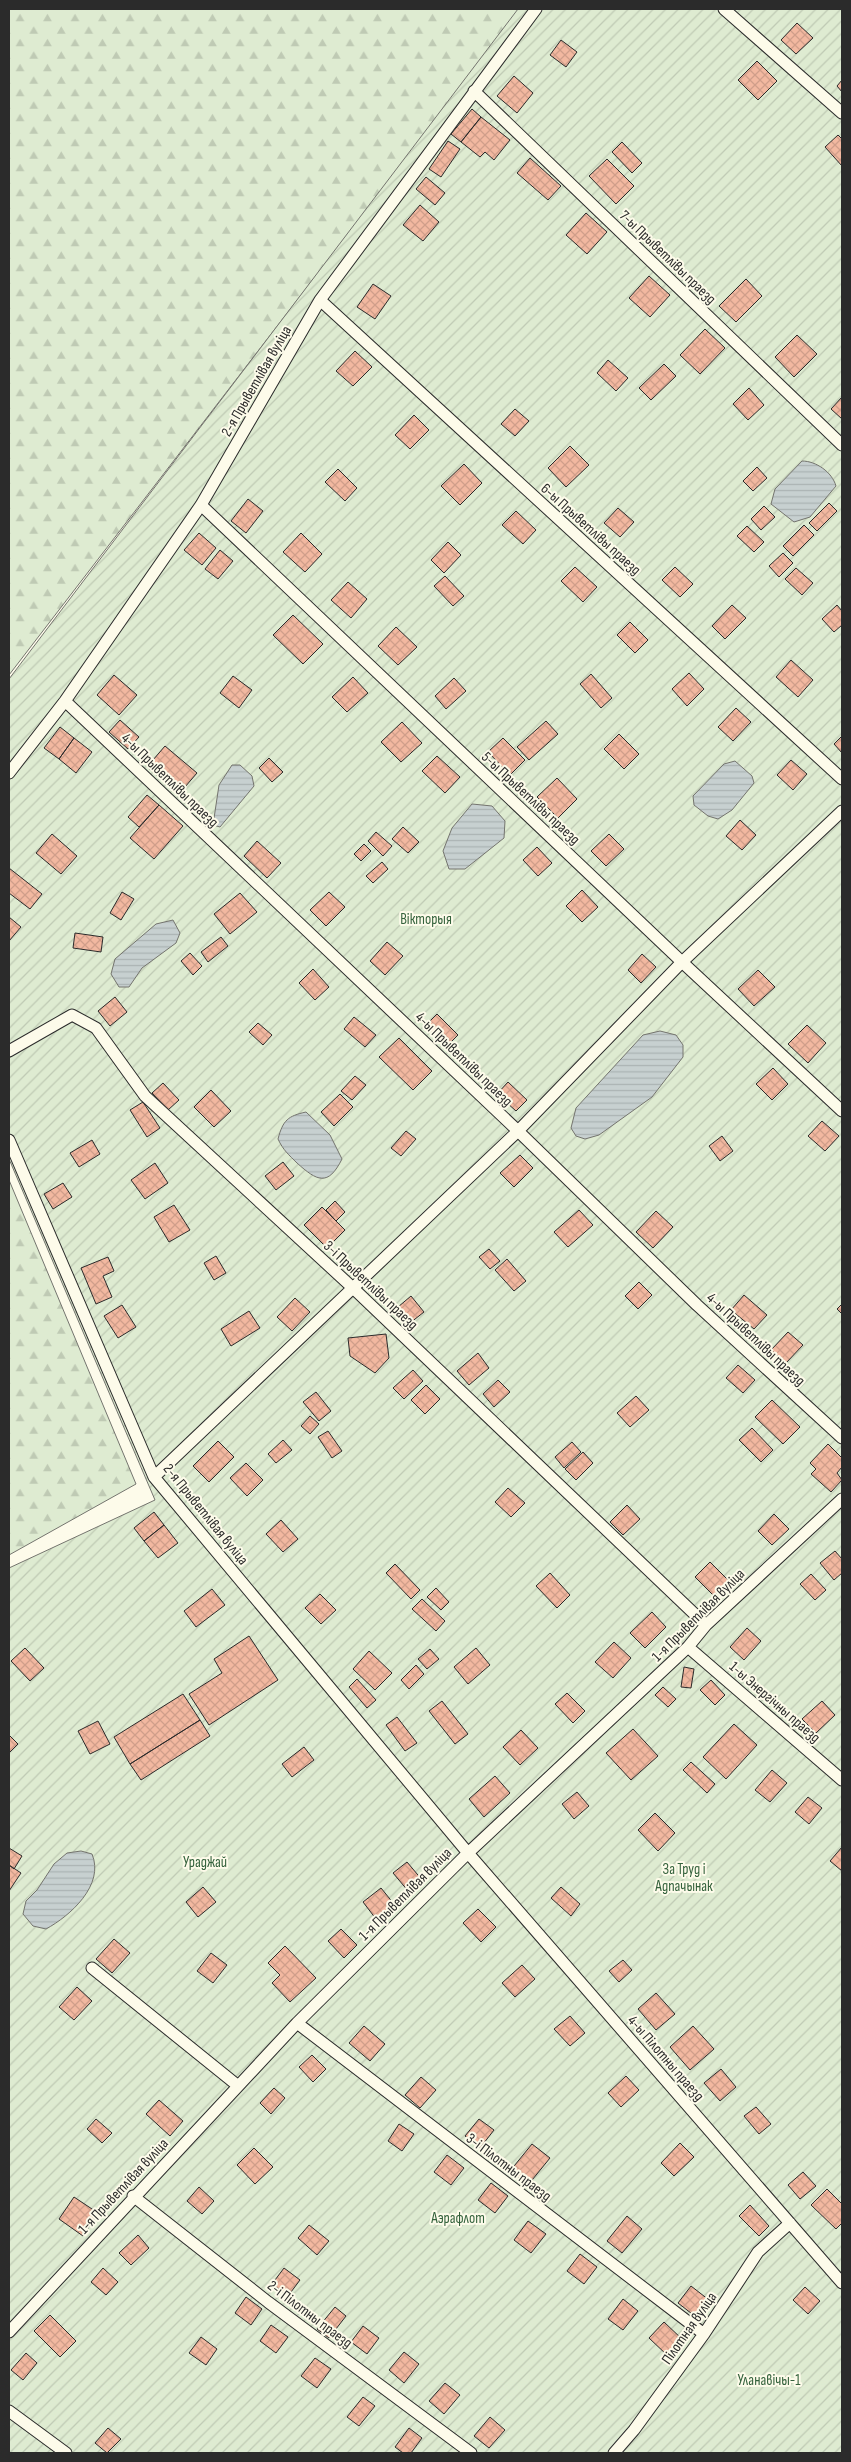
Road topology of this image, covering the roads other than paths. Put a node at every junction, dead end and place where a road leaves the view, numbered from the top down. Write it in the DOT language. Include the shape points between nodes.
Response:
graph roads {
  1 [pos="536,9"];
  2 [pos="724,9"];
  3 [pos="474,91"];
  4 [pos="842,113"];
  5 [pos="320,300"];
  6 [pos="842,444"];
  7 [pos="201,506"];
  8 [pos="65,701"];
  9 [pos="9,773"];
  10 [pos="842,779"];
  11 [pos="842,811"];
  12 [pos="682,962"];
  13 [pos="9,1051"];
  14 [pos="842,1111"];
  15 [pos="518,1131"];
  16 [pos="9,1140"];
  17 [pos="354,1289"];
  18 [pos="842,1438"];
  19 [pos="154,1477"];
  20 [pos="842,1499"];
  21 [pos="706,1625"];
  22 [pos="688,1647"];
  23 [pos="842,1780"];
  24 [pos="468,1853"];
  25 [pos="92,1968"];
  26 [pos="297,2023"];
  27 [pos="237,2085"];
  28 [pos="133,2196"];
  29 [pos="790,2223"];
  30 [pos="842,2283"];
  31 [pos="9,2332"];
  32 [pos="704,2334"];
  33 [pos="9,2411"];
  34 [pos="66,2453"];
  35 [pos="471,2453"];
  36 [pos="614,2453"];
  1 -- 3 [label="lane, 2-я Прыветлівая вуліца"];
  2 -- 4 [label="lane"];
  3 -- 5 [label="lane, 2-я Прыветлівая вуліца"];
  3 -- 6 [label="lane, 7-ы Прыветлівы праезд"];
  5 -- 7 [label="lane, 2-я Прыветлівая вуліца"];
  5 -- 10 [label="lane, 6-ы Прыветлівы праезд"];
  7 -- 8 [label="lane, 2-я Прыветлівая вуліца"];
  7 -- 12 [label="lane, 5-ы Прыветлівы праезд"];
  8 -- 9 [label="lane, 2-я Прыветлівая вуліца"];
  8 -- 15 [label="lane, 4-ы Прыветлівы праезд"];
  11 -- 12 [label="lane"];
  12 -- 14 [label="lane, 5-ы Прыветлівы праезд"];
  12 -- 15 [label="lane"];
  13 -- 17 [label="lane, 3-і Прыветлівы праезд" via="72,1015 96,1028 145,1096"];
  15 -- 17 [label="lane"];
  15 -- 18 [label="lane, 4-ы Прыветлівы праезд" via="697,1305"];
  16 -- 19 [label="lane, 2-я Прыветлівая вуліца"];
  17 -- 19 [label="lane"];
  17 -- 21 [label="lane, 3-і Прыветлівы праезд"];
  19 -- 24 [label="lane, 2-я Прыветлівая вуліца"];
  20 -- 21 [label="lane, 1-я Прыветлівая вуліца"];
  21 -- 22 [label="lane, 1-я Прыветлівая вуліца"];
  22 -- 23 [label="lane, 1-ы Энергічны праезд"];
  22 -- 24 [label="lane, 1-я Прыветлівая вуліца"];
  24 -- 26 [label="lane, 1-я Прыветлівая вуліца"];
  24 -- 29 [label="lane, 4-ы Пілотны праезд"];
  25 -- 27 [label="lane"];
  26 -- 27 [label="lane, 1-я Прыветлівая вуліца"];
  26 -- 32 [label="lane, 3-і Пілотны праезд"];
  27 -- 28 [label="lane, 1-я Прыветлівая вуліца"];
  28 -- 31 [label="lane, 1-я Прыветлівая вуліца"];
  28 -- 35 [label="lane, 2-і Пілотны праезд" via="268,2302"];
  29 -- 30 [label="lane, 4-ы Пілотны праезд"];
  29 -- 32 [label="lane, Пілотная вуліца" via="758,2252"];
  32 -- 36 [label="lane, Пілотная вуліца"];
  33 -- 34 [label="lane"];
}
